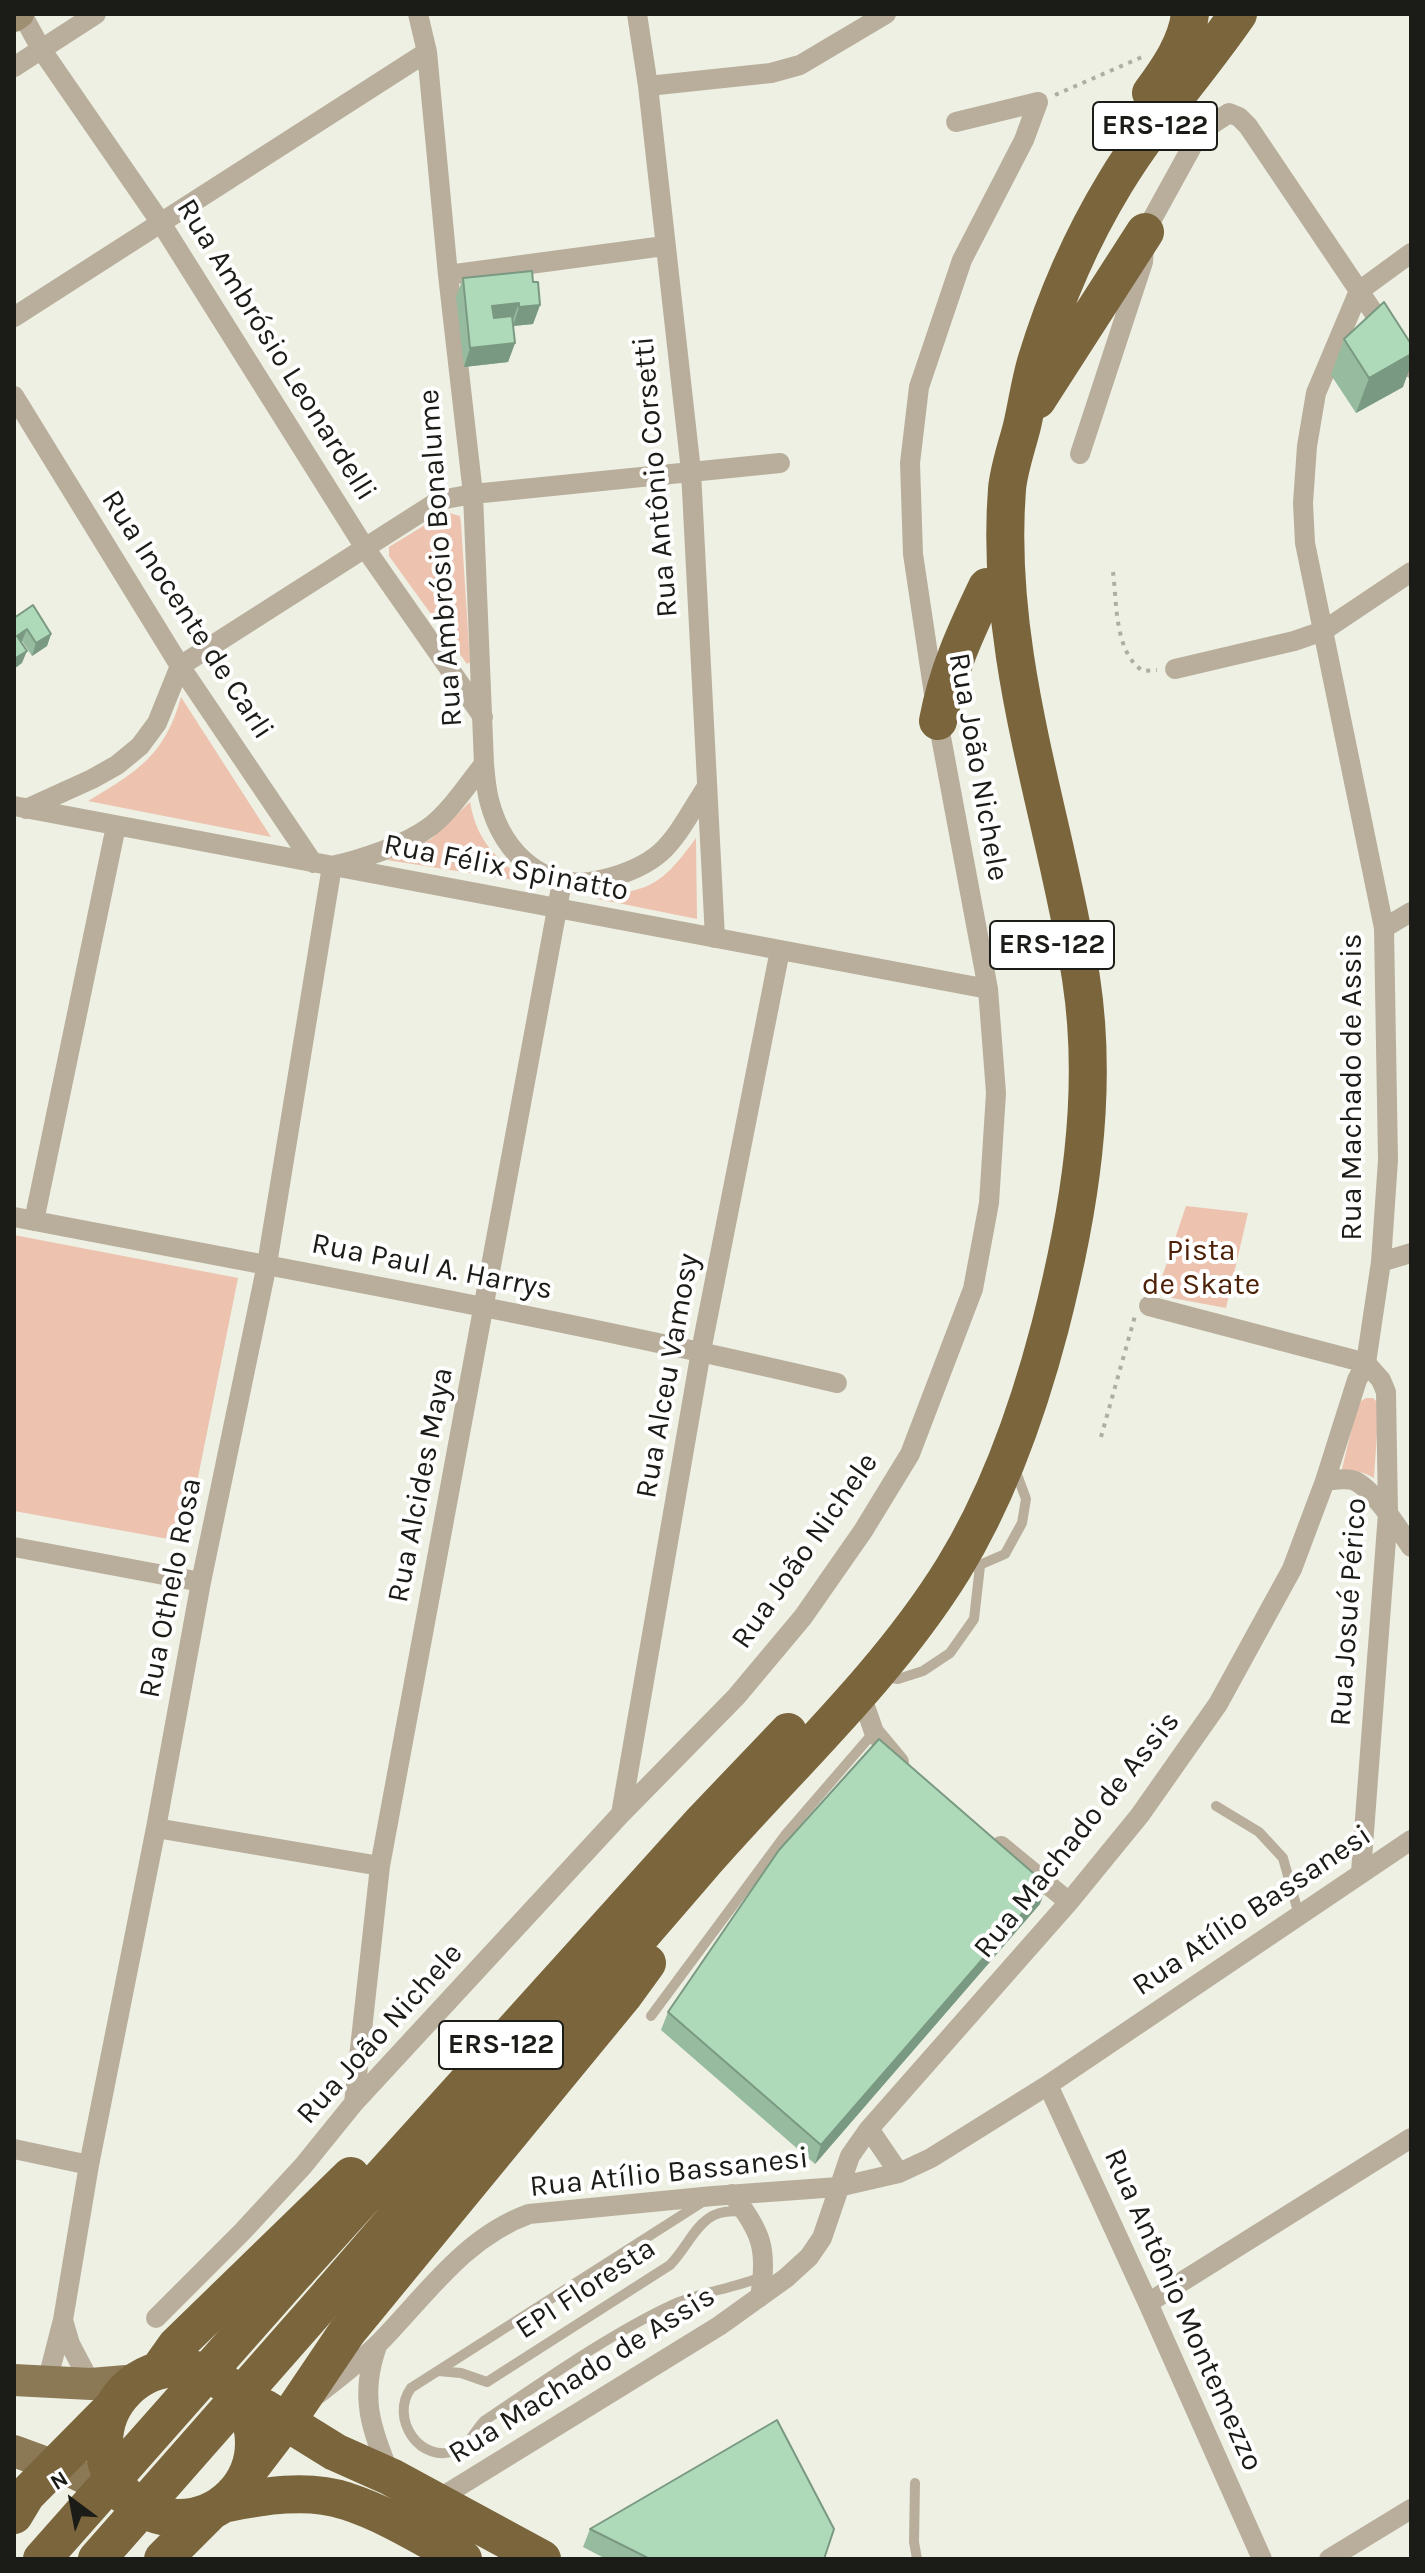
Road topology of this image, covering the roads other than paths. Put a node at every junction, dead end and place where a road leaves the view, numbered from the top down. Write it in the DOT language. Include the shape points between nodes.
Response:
graph roads {
  1 [pos="21,14"];
  2 [pos="96,14"];
  3 [pos="418,14"];
  4 [pos="637,14"];
  5 [pos="1190,14"];
  6 [pos="1238,14"];
  7 [pos="881,15"];
  8 [pos="14,18"];
  9 [pos="41,49"];
  10 [pos="427,52"];
  11 [pos="14,67"];
  12 [pos="648,86"];
  13 [pos="956,122"];
  14 [pos="161,223"];
  15 [pos="1145,232"];
  16 [pos="664,246"];
  17 [pos="1411,253"];
  18 [pos="448,275"];
  19 [pos="1359,291"];
  20 [pos="14,317"];
  21 [pos="1411,368"];
  22 [pos="14,396"];
  23 [pos="1022,427"];
  24 [pos="1080,454"];
  25 [pos="780,463"];
  26 [pos="691,471"];
  27 [pos="473,494"];
  28 [pos="365,548"];
  29 [pos="1411,572"];
  30 [pos="987,587"];
  31 [pos="1323,631"];
  32 [pos="180,666"];
  33 [pos="1175,669"];
  34 [pos="483,717"];
  35 [pos="938,721"];
  36 [pos="484,764"];
  37 [pos="706,788"];
  38 [pos="18,806"];
  39 [pos="116,826"];
  40 [pos="322,865"];
  41 [pos="562,882"];
  42 [pos="557,908"];
  43 [pos="1411,912"];
  44 [pos="1384,928"];
  45 [pos="715,938"];
  46 [pos="780,950"];
  47 [pos="988,989"];
  48 [pos="24,1219"];
  49 [pos="1411,1253"];
  50 [pos="1381,1262"];
  51 [pos="267,1264"];
  52 [pos="1149,1306"];
  53 [pos="484,1309"];
  54 [pos="701,1351"];
  55 [pos="1366,1363"];
  56 [pos="837,1383"];
  57 [pos="1325,1481"];
  58 [pos="1388,1513"];
  59 [pos="14,1547"];
  60 [pos="1411,1547"];
  61 [pos="201,1582"];
  62 [pos="867,1684"];
  63 [pos="874,1732"];
  64 [pos="910,1771"];
  65 [pos="1216,1806"];
  66 [pos="621,1814"];
  67 [pos="156,1828"];
  68 [pos="714,1829"];
  69 [pos="983,1831"];
  70 [pos="1411,1840"];
  71 [pos="380,1866"];
  72 [pos="1361,1872"];
  73 [pos="1069,1902"];
  74 [pos="1299,1915"];
  75 [pos="651,2016"];
  76 [pos="1048,2085"];
  77 [pos="354,2103"];
  78 [pos="869,2129"];
  79 [pos="1411,2138"];
  80 [pos="14,2149"];
  81 [pos="89,2165"];
  82 [pos="899,2173"];
  83 [pos="838,2187"];
  84 [pos="722,2195"];
  85 [pos="747,2213"];
  86 [pos="763,2276"];
  87 [pos="760,2297"];
  88 [pos="1148,2303"];
  89 [pos="156,2318"];
  90 [pos="63,2320"];
  91 [pos="379,2343"];
  92 [pos="438,2371"];
  93 [pos="148,2375"];
  94 [pos="14,2380"];
  95 [pos="47,2382"];
  96 [pos="226,2383"];
  97 [pos="101,2396"];
  98 [pos="289,2417"];
  99 [pos="14,2451"];
  100 [pos="58,2466"];
  101 [pos="251,2467"];
  102 [pos="391,2477"];
  103 [pos="915,2483"];
  104 [pos="129,2500"];
  105 [pos="435,2501"];
  106 [pos="18,2504"];
  107 [pos="217,2508"];
  108 [pos="1411,2509"];
  109 [pos="447,2554"];
  110 [pos="42,2559"];
  111 [pos="97,2559"];
  112 [pos="163,2559"];
  113 [pos="542,2559"];
  114 [pos="917,2559"];
  115 [pos="1262,2559"];
  116 [pos="1329,2559"];
  1 -- 8 [label="main road"];
  1 -- 9 [label="street, Rua Ambrósio Leonardelli"];
  2 -- 9 [label="street"];
  3 -- 10 [label="street, Rua Ambrósio Bonalume"];
  4 -- 12 [label="street, Rua Antônio Corsetti"];
  5 -- 30 [label="highway, ERS-122" via="1182,43 1100,170 1034,306 998,431"];
  6 -- 23 [label="highway, ERS-122" via="1117,179 1080,245 1034,369"];
  7 -- 12 [label="street" via="800,65"];
  9 -- 11 [label="street"];
  9 -- 14 [label="street, Rua Ambrósio Leonardelli"];
  10 -- 14 [label="street"];
  10 -- 18 [label="street, Rua Ambrósio Bonalume"];
  12 -- 16 [label="street, Rua Antônio Corsetti"];
  13 -- 35 [label="street, Rua João Nichele" via="1038,102 962,260 919,387 910,463 913,554"];
  14 -- 20 [label="street"];
  14 -- 28 [label="street, Rua Ambrósio Leonardelli"];
  15 -- 19 [label="street" via="1194,143 1229,113 1248,126"];
  15 -- 23 [label="highway"];
  15 -- 24 [label="street" via="1143,262"];
  16 -- 18 [label="street"];
  16 -- 26 [label="street, Rua Antônio Corsetti"];
  17 -- 19 [label="street"];
  18 -- 27 [label="street, Rua Ambrósio Bonalume"];
  19 -- 21 [label="street"];
  19 -- 31 [label="street, Rua Machado de Assis" via="1316,393 1307,446 1305,543"];
  22 -- 32 [label="street, Rua Inocente de Carli"];
  23 -- 62 [label="highway, ERS-122" via="1007,482 1011,633 1079,966 1087,1032 1086,1132 1077,1206 1049,1331 966,1568"];
  25 -- 26 [label="street"];
  26 -- 27 [label="street"];
  26 -- 37 [label="street, Rua Antônio Corsetti"];
  27 -- 28 [label="street" via="440,500"];
  27 -- 34 [label="street, Rua Ambrósio Bonalume"];
  28 -- 32 [label="street"];
  28 -- 34 [label="street, Rua Ambrósio Leonardelli"];
  29 -- 31 [label="street"];
  30 -- 35 [label="highway" via="952,661"];
  30 -- 68 [label="highway, ERS-122" via="1001,696 1062,994 1061,1151 1042,1270 1011,1386 965,1496 936,1546 891,1615"];
  31 -- 33 [label="street"];
  31 -- 44 [label="street, Rua Machado de Assis"];
  32 -- 38 [label="street" via="157,723 140,746 92,779"];
  32 -- 40 [label="street, Rua Inocente de Carli"];
  34 -- 36 [label="street, Rua Ambrósio Bonalume"];
  35 -- 47 [label="street, Rua João Nichele"];
  36 -- 40 [label="street" via="428,828 361,859"];
  36 -- 41 [label="street, Rua Ambrósio Bonalume" via="488,800 499,828 541,875"];
  37 -- 41 [label="street" via="659,853 627,873 592,882"];
  37 -- 45 [label="street, Rua Antônio Corsetti"];
  38 -- 39 [label="street, Rua Félix Spinatto"];
  39 -- 40 [label="street, Rua Félix Spinatto"];
  39 -- 48 [label="street"];
  40 -- 42 [label="street, Rua Félix Spinatto"];
  40 -- 51 [label="street, Rua Othelo Rosa"];
  41 -- 42 [label="street, Rua Alcides Maya"];
  42 -- 45 [label="street, Rua Félix Spinatto"];
  42 -- 53 [label="street, Rua Alcides Maya"];
  43 -- 44 [label="street"];
  44 -- 50 [label="street, Rua Machado de Assis" via="1388,1160"];
  45 -- 46 [label="street, Rua Félix Spinatto"];
  46 -- 47 [label="street, Rua Félix Spinatto"];
  46 -- 54 [label="street, Rua Alceu Vamosy"];
  47 -- 66 [label="street, Rua João Nichele" via="996,1093 989,1203 973,1289 910,1454 803,1617 736,1697"];
  48 -- 51 [label="street, Rua Paul A. Harrys"];
  49 -- 50 [label="street"];
  50 -- 55 [label="street, Rua Machado de Assis"];
  51 -- 53 [label="street, Rua Paul A. Harrys"];
  51 -- 61 [label="street, Rua Othelo Rosa"];
  52 -- 55 [label="street"];
  53 -- 54 [label="street, Rua Paul A. Harrys"];
  53 -- 71 [label="street, Rua Alcides Maya"];
  54 -- 56 [label="street, Rua Paul A. Harrys"];
  54 -- 66 [label="street, Rua Alceu Vamosy"];
  55 -- 57 [label="street, Rua Machado de Assis"];
  55 -- 58 [label="street, Rua Josué Périco" via="1386,1392"];
  57 -- 58 [label="street" via="1357,1482"];
  57 -- 73 [label="street, Rua Machado de Assis" via="1292,1569 1218,1704 1140,1815"];
  58 -- 60 [label="street"];
  58 -- 72 [label="street, Rua Josué Périco"];
  59 -- 61 [label="street"];
  61 -- 67 [label="street, Rua Othelo Rosa"];
  62 -- 63 [label="street"];
  62 -- 68 [label="highway, ERS-122"];
  63 -- 64 [label="street"];
  63 -- 75 [label="lane" via="786,1834"];
  65 -- 74 [label="lane" via="1259,1832 1283,1858"];
  66 -- 77 [label="street, Rua João Nichele"];
  67 -- 71 [label="street"];
  67 -- 81 [label="street, Rua Othelo Rosa"];
  68 -- 93 [label="highway" via="636,1872 564,1942 387,2141"];
  68 -- 98 [label="highway" via="669,1930 623,1996 347,2332"];
  68 -- 110 [label="highway, ERS-122, bridge" via="297,2271"];
  68 -- 111 [label="highway, ERS-122, bridge" via="331,2293"];
  69 -- 73 [label="street"];
  70 -- 72 [label="street, Rua Atílio Bassanesi"];
  71 -- 77 [label="street, Rua Alcides Maya"];
  72 -- 74 [label="street, Rua Atílio Bassanesi"];
  73 -- 78 [label="street, Rua Machado de Assis"];
  74 -- 76 [label="street, Rua Atílio Bassanesi"];
  76 -- 82 [label="street, Rua Atílio Bassanesi"];
  76 -- 88 [label="street, Rua Antônio Montemezzo"];
  77 -- 89 [label="street, Rua João Nichele" via="303,2166"];
  78 -- 82 [label="street"];
  78 -- 83 [label="street, Rua Machado de Assis" via="850,2156"];
  79 -- 88 [label="street"];
  80 -- 81 [label="street"];
  81 -- 90 [label="street, Rua Othelo Rosa"];
  82 -- 83 [label="street, Rua Atílio Bassanesi"];
  83 -- 84 [label="street, Rua Atílio Bassanesi"];
  83 -- 87 [label="street, Rua Machado de Assis" via="822,2238 809,2257"];
  84 -- 85 [label="street, Rua Machado de Assis"];
  84 -- 91 [label="street, Rua Atílio Bassanesi" via="529,2214 505,2223 430,2285"];
  84 -- 92 [label="lane, EPI Floresta"];
  85 -- 86 [label="street, Rua Machado de Assis" via="762,2242"];
  85 -- 92 [label="lane, EPI Floresta" via="720,2211 711,2216 670,2265 487,2382"];
  86 -- 87 [label="street, Rua Machado de Assis"];
  86 -- 92 [label="lane, EPI Floresta" via="649,2316 484,2421 467,2444 445,2452 421,2446 403,2419 411,2388"];
  87 -- 105 [label="street, Rua Machado de Assis"];
  88 -- 115 [label="street, Rua Antônio Montemezzo"];
  90 -- 95 [label="street, Rua Othelo Rosa"];
  90 -- 97 [label="street" via="70,2344"];
  91 -- 98 [label="street, Rua Atílio Bassanesi"];
  91 -- 102 [label="street" via="367,2389 370,2426"];
  93 -- 96 [label="highway" via="182,2367"];
  93 -- 97 [label="highway" via="123,2392"];
  94 -- 95 [label="main road"];
  95 -- 97 [label="main road"];
  96 -- 98 [label="highway"];
  96 -- 101 [label="highway" via="252,2420"];
  97 -- 100 [label="highway"];
  97 -- 104 [label="highway" via="107,2467"];
  98 -- 101 [label="highway"];
  98 -- 102 [label="highway" via="335,2452"];
  99 -- 100 [label="main road"];
  100 -- 104 [label="main road"];
  100 -- 106 [label="highway"];
  101 -- 107 [label="highway" via="240,2488"];
  102 -- 105 [label="highway"];
  103 -- 114 [label="lane"];
  104 -- 107 [label="highway" via="168,2517 190,2518"];
  105 -- 113 [label="highway"];
  107 -- 109 [label="highway" via="252,2498 346,2500"];
  107 -- 112 [label="highway"];
  108 -- 116 [label="street"];
}
